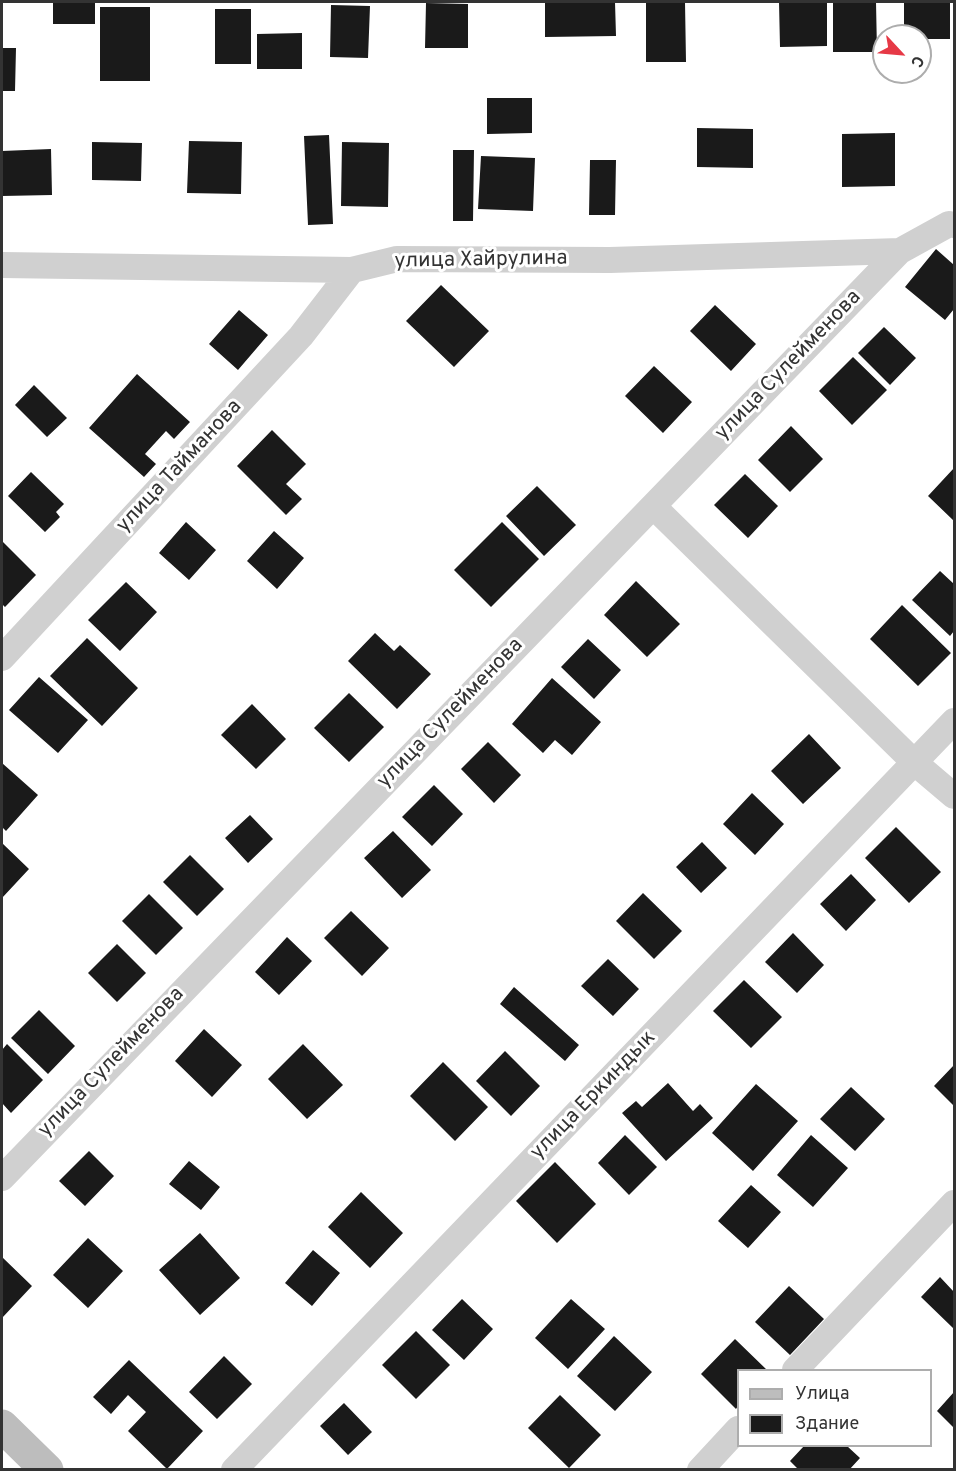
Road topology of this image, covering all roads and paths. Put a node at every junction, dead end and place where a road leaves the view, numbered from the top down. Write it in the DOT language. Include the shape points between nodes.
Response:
graph roads {
  1 [pos="954,225"];
  2 [pos="900,251"];
  3 [pos="2,265"];
  4 [pos="352,270"];
  5 [pos="653,506"];
  6 [pos="2,658"];
  7 [pos="954,721"];
  8 [pos="915,763"];
  9 [pos="954,796"];
  10 [pos="2,1178"];
  11 [pos="954,1203"];
  12 [pos="797,1369"];
  13 [pos="2,1426"];
  14 [pos="737,1430"];
  15 [pos="47,1470"];
  16 [pos="234,1470"];
  17 [pos="700,1470"];
  1 -- 2 [label="street, улица Хайрулина" via="949,224"];
  2 -- 4 [label="street, улица Хайрулина" via="610,260 397,259"];
  2 -- 5 [label="street, улица Сулейменова"];
  3 -- 4 [label="street, улица Хайрулина"];
  4 -- 6 [label="street, улица Тайманова" via="301,336"];
  5 -- 8 [label="street"];
  5 -- 10 [label="street, улица Сулейменова"];
  7 -- 8 [label="street, улица Еркиндык"];
  8 -- 9 [label="street"];
  8 -- 16 [label="street, улица Еркиндык"];
  11 -- 12 [label="street"];
  13 -- 15 [label="street"];
  14 -- 17 [label="street"];
}
